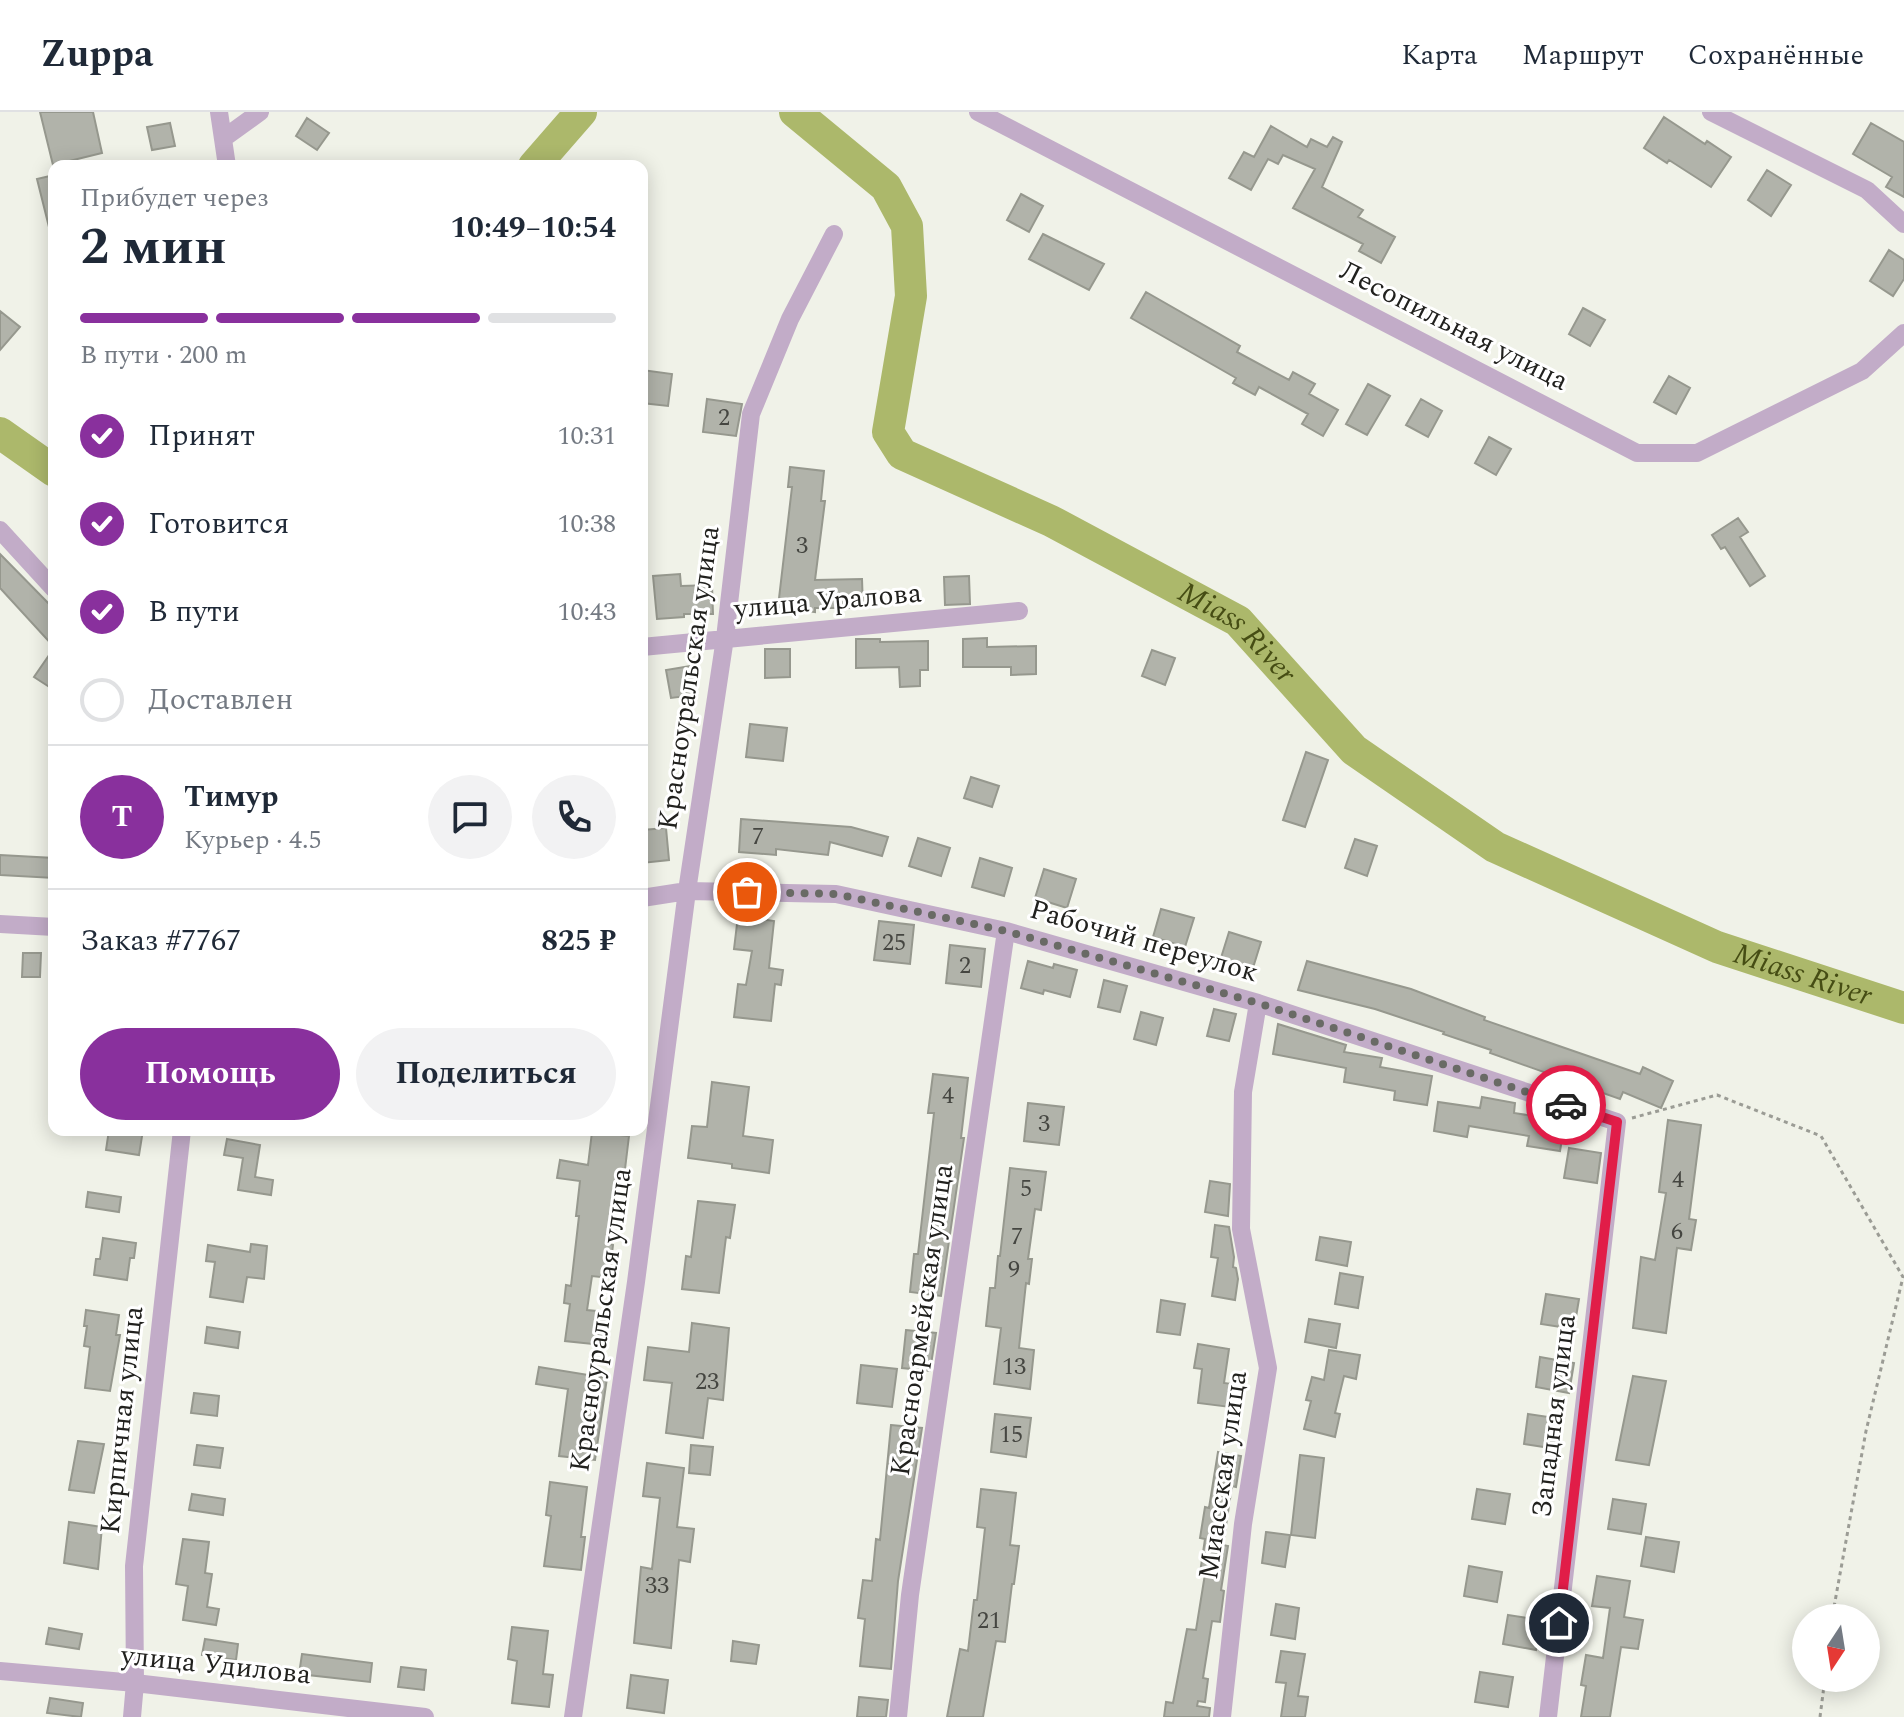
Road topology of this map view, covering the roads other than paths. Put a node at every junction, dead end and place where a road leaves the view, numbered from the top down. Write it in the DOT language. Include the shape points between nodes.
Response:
graph roads {
  1 [pos="219,112"];
  2 [pos="260,112"];
  3 [pos="981,112"];
  4 [pos="1711,112"];
  5 [pos="224,138"];
  6 [pos="226,160"];
  7 [pos="1904,224"];
  8 [pos="834,234"];
  9 [pos="1904,333"];
  10 [pos="0,530"];
  11 [pos="48,582"];
  12 [pos="1019,611"];
  13 [pos="725,638"];
  14 [pos="648,646"];
  15 [pos="687,891"];
  16 [pos="648,897"];
  17 [pos="0,924"];
  18 [pos="48,927"];
  19 [pos="1006,931"];
  20 [pos="1258,1003"];
  21 [pos="1617,1122"];
  22 [pos="181,1136"];
  23 [pos="0,1671"];
  24 [pos="135,1683"];
  25 [pos="132,1717"];
  26 [pos="425,1717"];
  27 [pos="573,1717"];
  28 [pos="898,1717"];
  29 [pos="1222,1717"];
  30 [pos="1548,1717"];
  1 -- 5 [label="street"];
  2 -- 5 [label="street"];
  3 -- 9 [label="street, Лесопильная улица" via="1637,453 1697,453 1862,371"];
  4 -- 7 [label="street" via="1867,190"];
  5 -- 6 [label="street"];
  8 -- 13 [label="street, Красноуральская улица" via="790,319 751,414"];
  10 -- 11 [label="street"];
  12 -- 13 [label="street, улица Уралова"];
  13 -- 14 [label="street, улица Уралова"];
  13 -- 15 [label="street, Красноуральская улица"];
  15 -- 16 [label="street, Рабочий переулок"];
  15 -- 19 [label="street, Рабочий переулок" via="836,894"];
  15 -- 27 [label="street, Красноуральская улица"];
  17 -- 18 [label="street"];
  19 -- 20 [label="street, Рабочий переулок"];
  19 -- 28 [label="street, Красноармейская улица" via="910,1595"];
  20 -- 21 [label="street, Рабочий переулок"];
  20 -- 29 [label="street, Миасская улица" via="1243,1092 1241,1229 1268,1368 1243,1524"];
  21 -- 30 [label="street, Западная улица"];
  22 -- 24 [label="street, Кирпичная улица" via="134,1566"];
  23 -- 24 [label="street, улица Удилова"];
  24 -- 25 [label="street, Кирпичная улица"];
  24 -- 26 [label="street, улица Удилова"];
}
